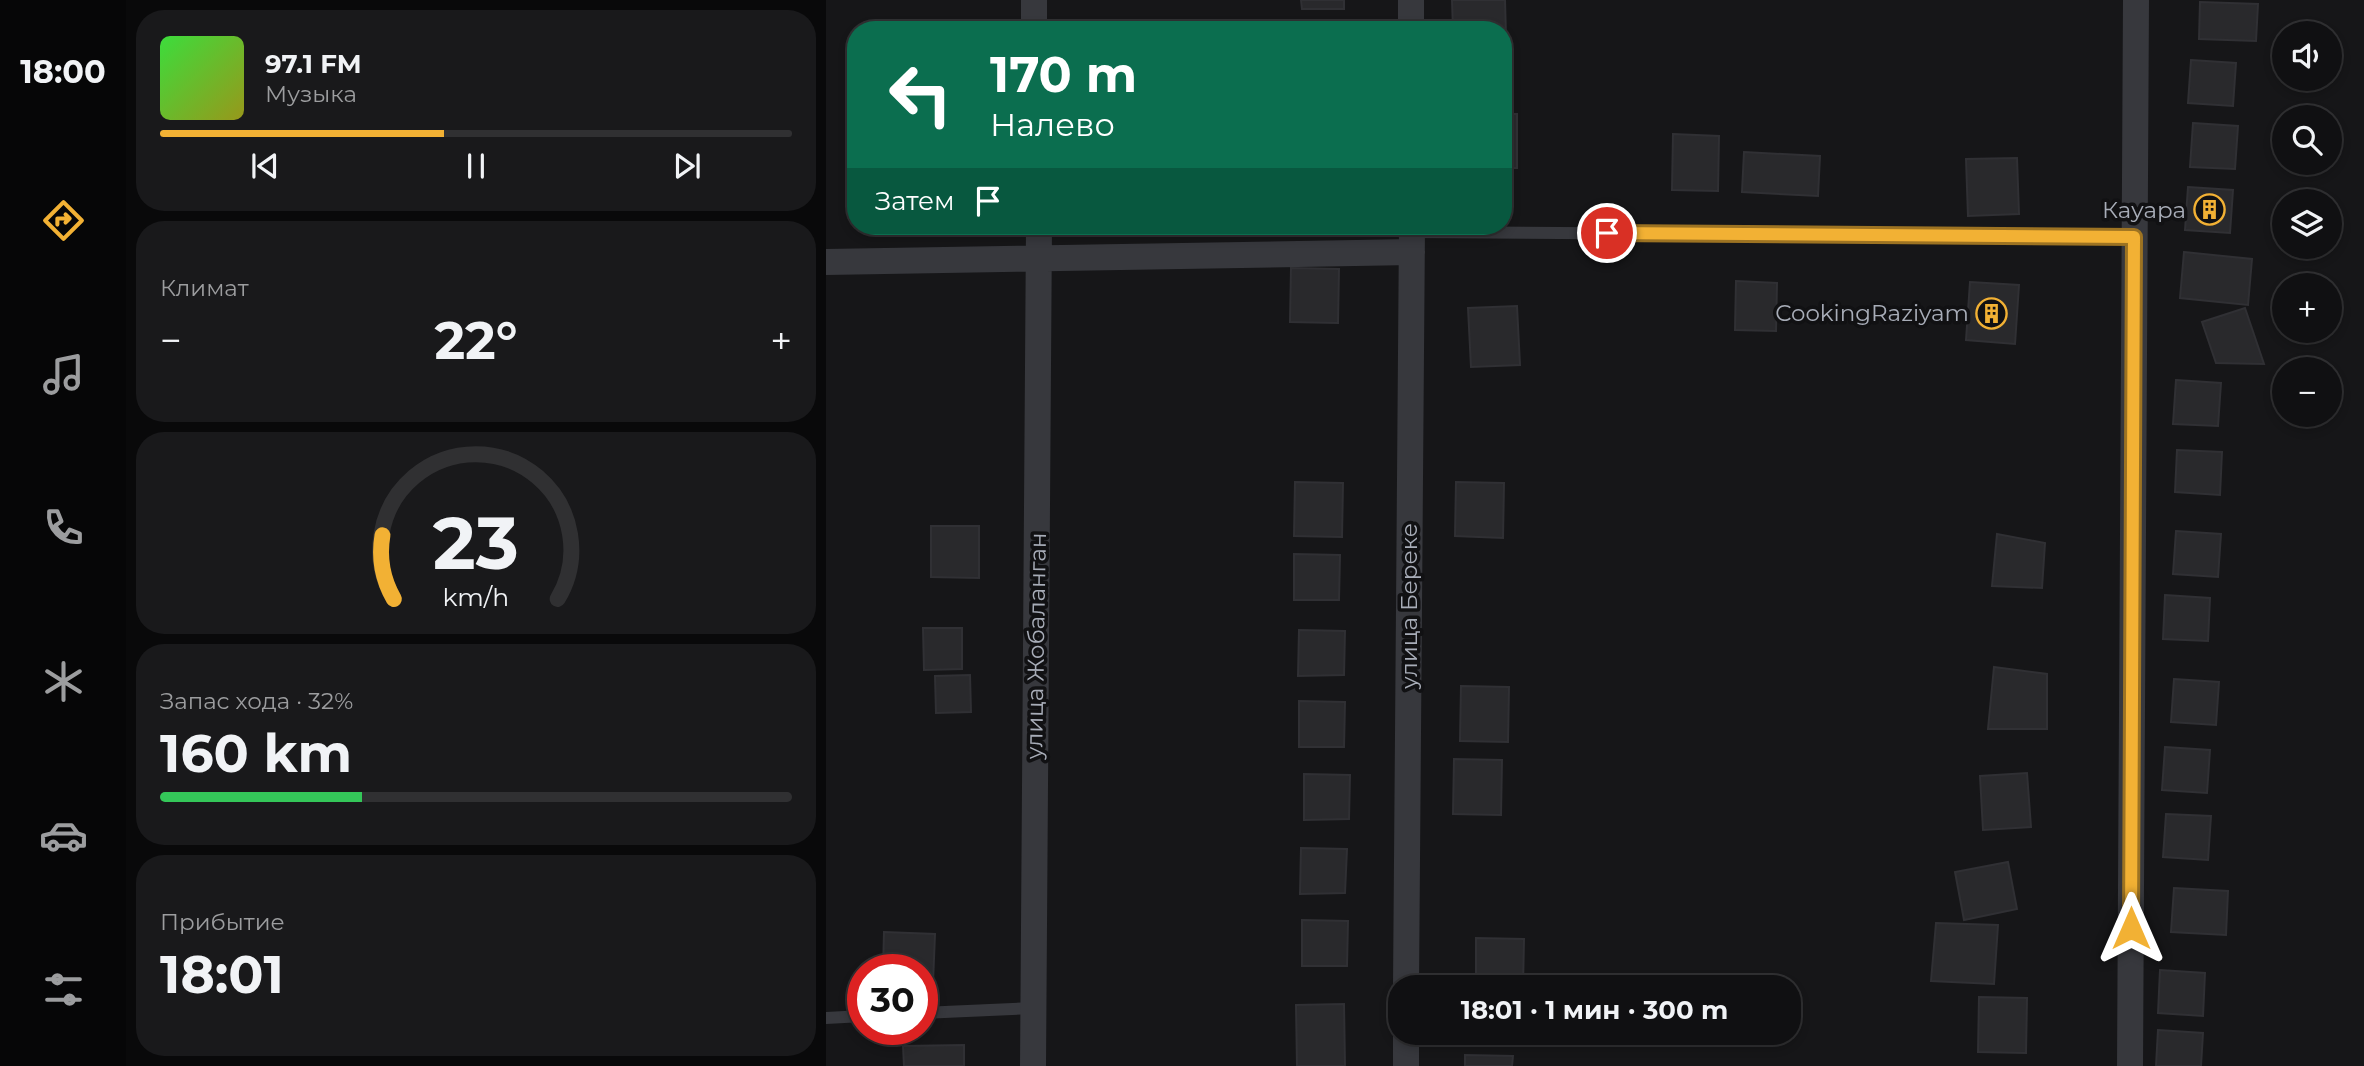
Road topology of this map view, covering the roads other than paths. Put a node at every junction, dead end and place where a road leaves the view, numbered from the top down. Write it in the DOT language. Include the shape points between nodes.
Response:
graph roads {
  1 [pos="1034,0"];
  2 [pos="1410,0"];
  3 [pos="2136,0"];
  4 [pos="1034,21"];
  5 [pos="1411,21"];
  6 [pos="1040,235"];
  7 [pos="1412,237"];
  8 [pos="2134,237"];
  9 [pos="1040,258"];
  10 [pos="826,262"];
  11 [pos="1406,975"];
  12 [pos="1033,1008"];
  13 [pos="938,1012"];
  14 [pos="847,1017"];
  15 [pos="826,1018"];
  16 [pos="1406,1045"];
  17 [pos="1033,1066"];
  18 [pos="1406,1066"];
  19 [pos="2130,1066"];
  1 -- 4 [label="street"];
  2 -- 5 [label="street"];
  3 -- 8 [label="street"];
  6 -- 9 [label="street, улица Жобаланган"];
  7 -- 8 [label="lane"];
  7 -- 9 [label="street"];
  7 -- 11 [label="street, улица Береке"];
  8 -- 19 [label="street"];
  9 -- 10 [label="street"];
  9 -- 12 [label="street, улица Жобаланган"];
  12 -- 13 [label="lane"];
  12 -- 17 [label="street, улица Жобаланган"];
  14 -- 15 [label="lane"];
  16 -- 18 [label="street"];
}
